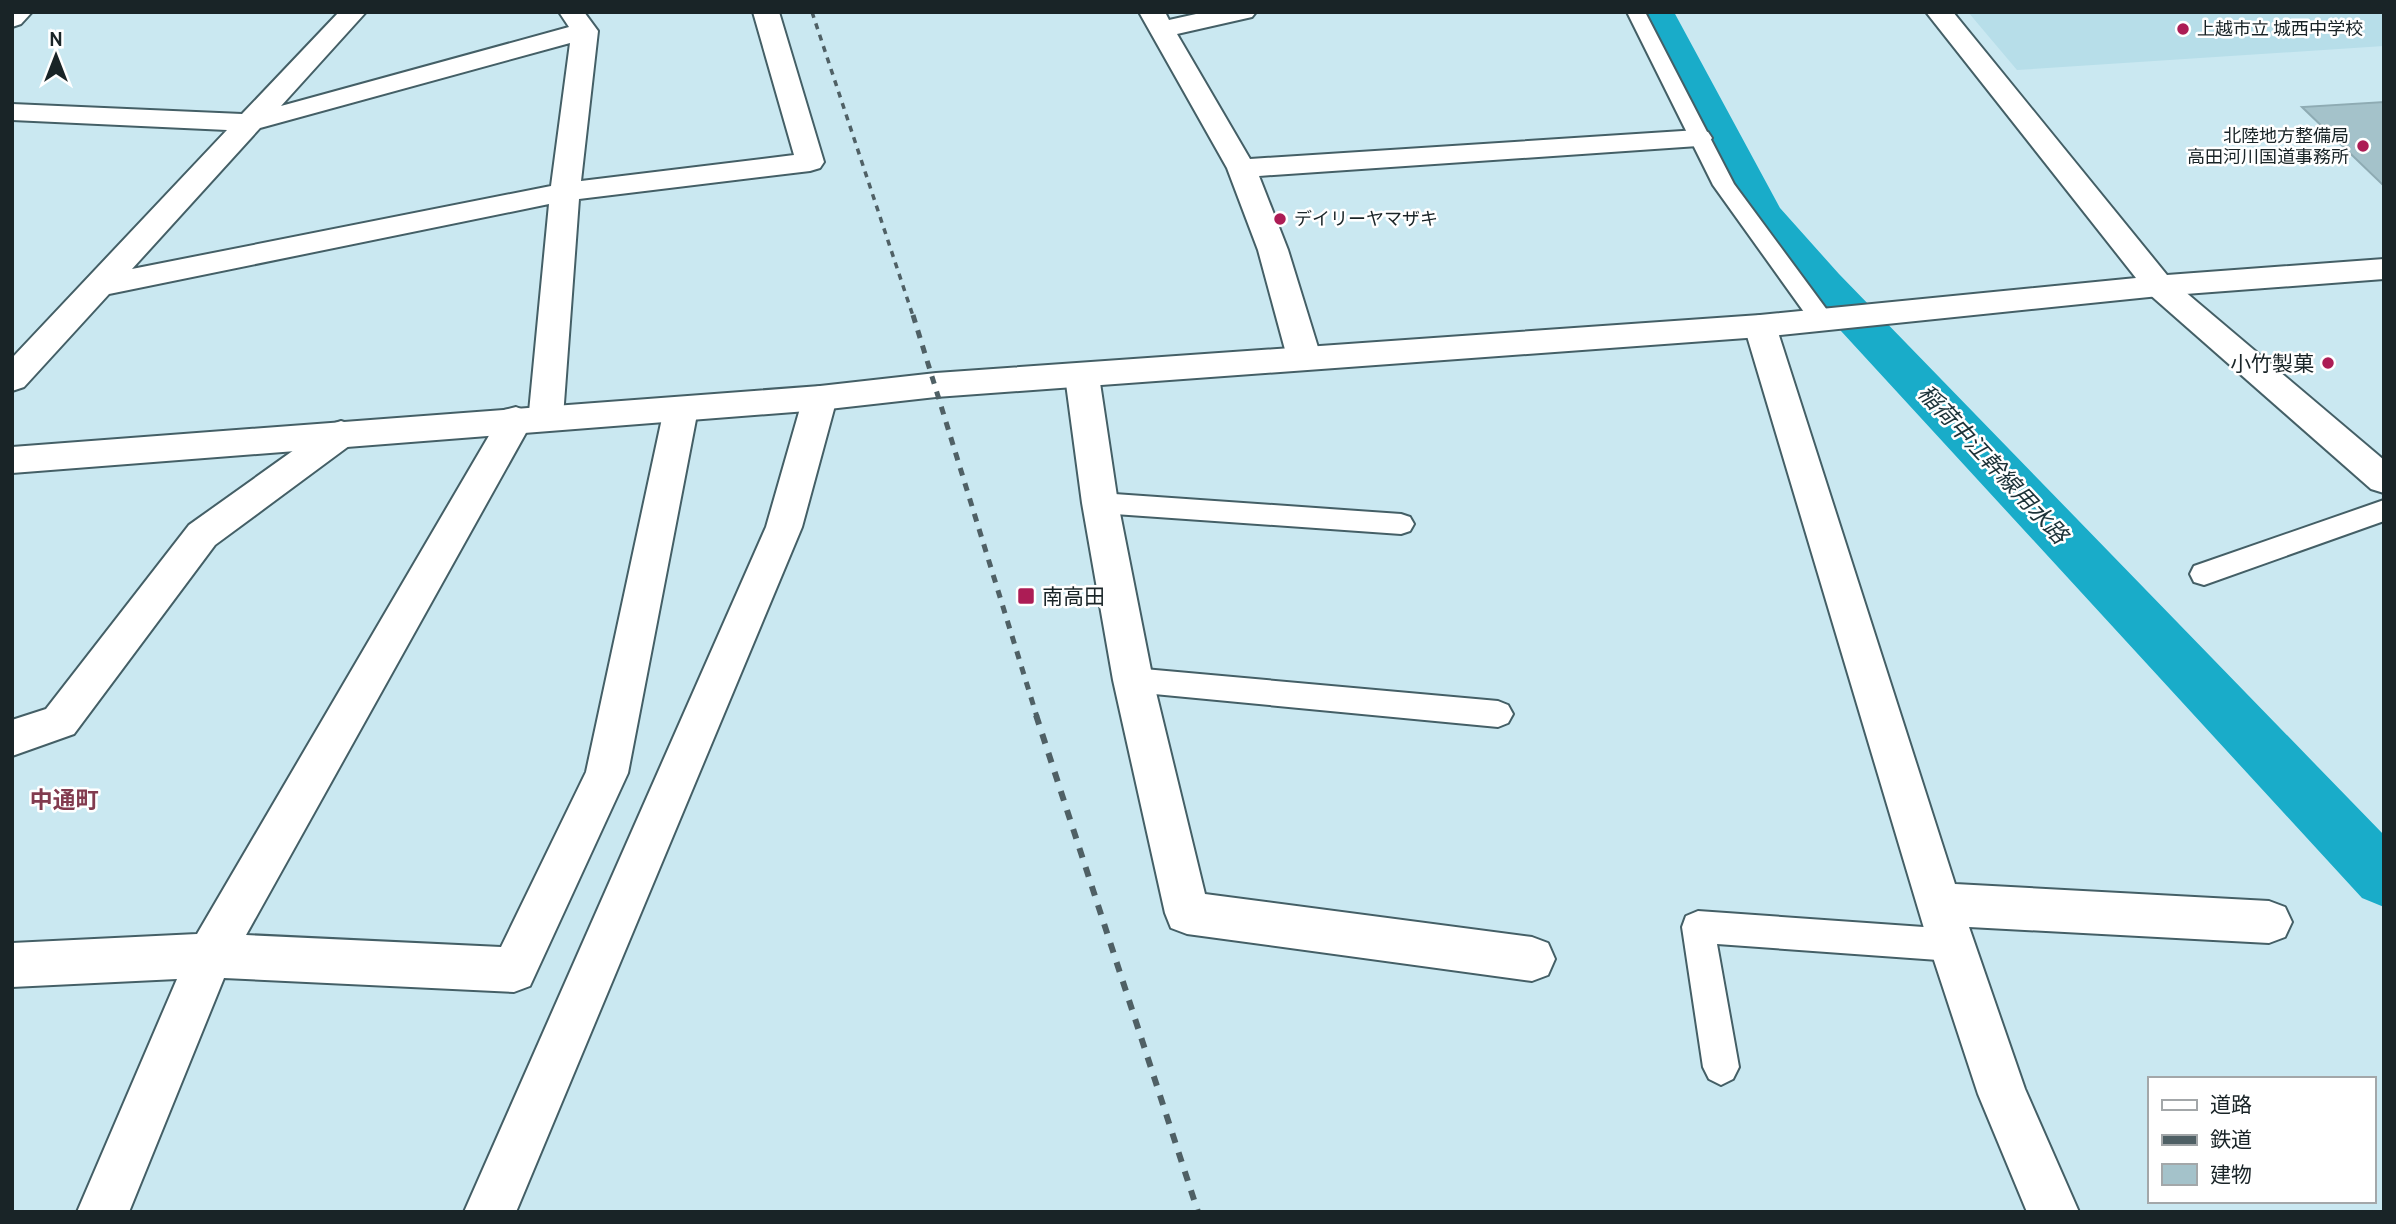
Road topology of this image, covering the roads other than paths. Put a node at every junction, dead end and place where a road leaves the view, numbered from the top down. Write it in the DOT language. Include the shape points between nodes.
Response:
graph roads {
  1 [pos="19,12"];
  2 [pos="354,12"];
  3 [pos="766,12"];
  4 [pos="1243,12"];
  5 [pos="1636,12"];
  6 [pos="1939,12"];
  7 [pos="12,19"];
  8 [pos="1157,21"];
  9 [pos="578,22"];
  10 [pos="12,112"];
  11 [pos="249,123"];
  12 [pos="1698,138"];
  13 [pos="1241,168"];
  14 [pos="565,192"];
  15 [pos="2384,269"];
  16 [pos="99,286"];
  17 [pos="2159,286"];
  18 [pos="1822,320"];
  19 [pos="1760,326"];
  20 [pos="1304,357"];
  21 [pos="1082,376"];
  22 [pos="12,379"];
  23 [pos="820,398"];
  24 [pos="681,410"];
  25 [pos="531,418"];
  26 [pos="341,434"];
  27 [pos="2345,444"];
  28 [pos="2384,447"];
  29 [pos="12,460"];
  30 [pos="2384,480"];
  31 [pos="1100,503"];
  32 [pos="2384,510"];
  33 [pos="1401,524"];
  34 [pos="2204,574"];
  35 [pos="1133,680"];
  36 [pos="1498,715"];
  37 [pos="12,738"];
  38 [pos="1942,904"];
  39 [pos="2269,922"];
  40 [pos="1952,946"];
  41 [pos="210,956"];
  42 [pos="1532,960"];
  43 [pos="12,965"];
  44 [pos="1721,1067"];
  45 [pos="103,1212"];
  46 [pos="489,1212"];
  47 [pos="2053,1212"];
  1 -- 7 [label="street"];
  2 -- 11 [label="street"];
  3 -- 14 [label="street" via="810,162"];
  4 -- 8 [label="street"];
  5 -- 12 [label="lane"];
  6 -- 17 [label="street"];
  8 -- 13 [label="street"];
  9 -- 11 [label="street"];
  9 -- 14 [label="street"];
  10 -- 11 [label="street"];
  11 -- 16 [label="street"];
  12 -- 13 [label="street"];
  12 -- 18 [label="lane" via="1724,185"];
  13 -- 20 [label="street" via="1273,250"];
  14 -- 16 [label="street"];
  14 -- 25 [label="street"];
  15 -- 17 [label="street"];
  16 -- 22 [label="street"];
  17 -- 18 [label="street"];
  17 -- 27 [label="street"];
  18 -- 19 [label="street"];
  19 -- 20 [label="street"];
  19 -- 38 [label="street"];
  20 -- 21 [label="street"];
  21 -- 23 [label="street"];
  21 -- 31 [label="street"];
  23 -- 24 [label="street"];
  23 -- 46 [label="street" via="783,527"];
  24 -- 25 [label="street"];
  24 -- 41 [label="street" via="607,773 514,970"];
  25 -- 26 [label="street"];
  25 -- 41 [label="street"];
  26 -- 29 [label="street"];
  26 -- 37 [label="street" via="201,535 60,722"];
  27 -- 28 [label="street"];
  27 -- 30 [label="street"];
  31 -- 33 [label="lane"];
  31 -- 35 [label="street"];
  32 -- 34 [label="lane"];
  35 -- 36 [label="lane"];
  35 -- 42 [label="street" via="1187,913"];
  38 -- 39 [label="street"];
  38 -- 40 [label="street"];
  40 -- 44 [label="lane" via="1698,927"];
  40 -- 47 [label="street" via="2002,1094"];
  41 -- 43 [label="street"];
  41 -- 45 [label="street"];
}
